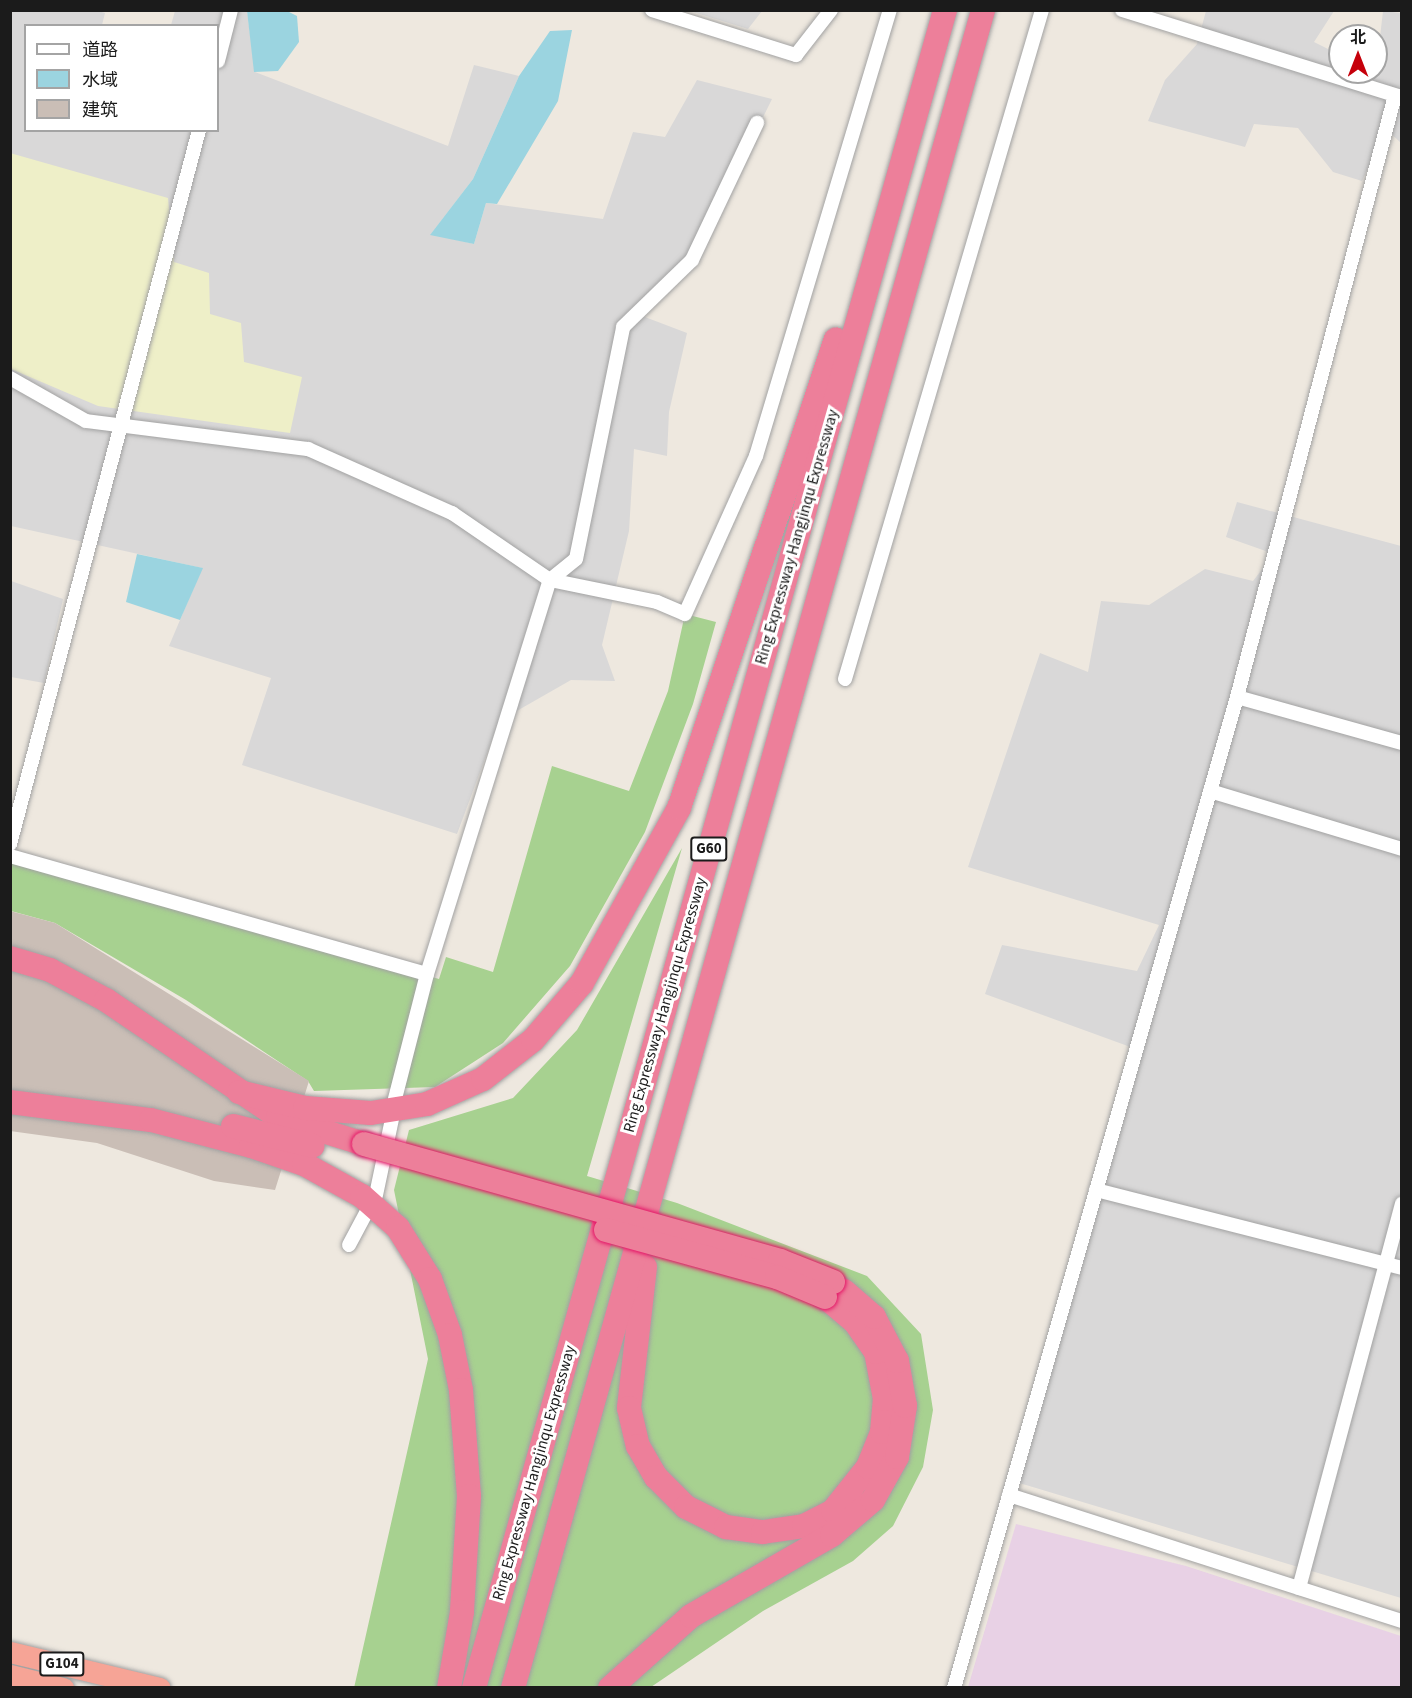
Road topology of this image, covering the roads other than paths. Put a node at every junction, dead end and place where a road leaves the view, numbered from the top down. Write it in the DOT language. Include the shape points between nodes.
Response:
graph roads {
  1 [pos="231,10"];
  2 [pos="652,10"];
  3 [pos="831,10"];
  4 [pos="890,10"];
  5 [pos="945,10"];
  6 [pos="983,10"];
  7 [pos="1042,10"];
  8 [pos="1122,10"];
  9 [pos="219,57"];
  10 [pos="928,74"];
  11 [pos="1398,96"];
  12 [pos="757,123"];
  13 [pos="198,132"];
  14 [pos="10,378"];
  15 [pos="121,425"];
  16 [pos="550,580"];
  17 [pos="845,679"];
  18 [pos="1237,697"];
  19 [pos="1401,743"];
  20 [pos="1210,790"];
  21 [pos="10,844"];
  22 [pos="1401,849"];
  23 [pos="10,856"];
  24 [pos="10,958"];
  25 [pos="427,974"];
  26 [pos="239,1092"];
  27 [pos="396,1099"];
  28 [pos="10,1102"];
  29 [pos="392,1119"];
  30 [pos="151,1120"];
  31 [pos="360,1151"];
  32 [pos="658,1177"];
  33 [pos="1096,1190"];
  34 [pos="376,1195"];
  35 [pos="1401,1204"];
  36 [pos="366,1213"];
  37 [pos="349,1245"];
  38 [pos="1386,1263"];
  39 [pos="1401,1268"];
  40 [pos="829,1289"];
  41 [pos="1009,1495"];
  42 [pos="1299,1588"];
  43 [pos="1401,1621"];
  44 [pos="10,1645"];
  45 [pos="10,1652"];
  46 [pos="54,1662"];
  47 [pos="10,1677"];
  48 [pos="54,1685"];
  49 [pos="160,1688"];
  50 [pos="449,1688"];
  51 [pos="474,1688"];
  52 [pos="513,1688"];
  53 [pos="610,1688"];
  54 [pos="954,1688"];
  1 -- 9 [label="street"];
  2 -- 3 [label="street" via="796,55"];
  4 -- 16 [label="street" via="756,456 685,614 657,602"];
  5 -- 10 [label="highway, Ring Expressway Hangjinqu Expressway / G60"];
  6 -- 32 [label="highway, G60"];
  7 -- 17 [label="street"];
  8 -- 11 [label="street"];
  10 -- 26 [label="highway" via="679,808 582,983 533,1040 483,1079 427,1104 371,1113 305,1108"];
  10 -- 51 [label="highway, Ring Expressway Hangjinqu Expressway / G60"];
  11 -- 18 [label="street"];
  12 -- 16 [label="street" via="692,260 623,327 576,559"];
  13 -- 15 [label="street"];
  14 -- 15 [label="street" via="86,421"];
  15 -- 16 [label="street" via="308,449 452,513"];
  15 -- 21 [label="street"];
  16 -- 25 [label="street"];
  18 -- 19 [label="street"];
  18 -- 20 [label="street"];
  20 -- 22 [label="street"];
  20 -- 33 [label="street"];
  23 -- 25 [label="street"];
  24 -- 26 [label="highway" via="50,970 106,1000"];
  25 -- 27 [label="street"];
  26 -- 31 [label="highway" via="290,1122"];
  28 -- 30 [label="highway"];
  29 -- 34 [label="street"];
  30 -- 31 [label="highway" via="190,1116"];
  30 -- 50 [label="highway" via="304,1164 362,1196 398,1228 430,1280 450,1335 461,1390 469,1496 462,1612"];
  31 -- 40 [label="highway, bridge" via="780,1261"];
  32 -- 40 [label="highway" via="629,1408 638,1446 656,1477 686,1507 726,1527 763,1532 804,1526 849,1495 882,1432 885,1399 876,1352"];
  32 -- 52 [label="highway, G60"];
  33 -- 38 [label="street"];
  33 -- 41 [label="street"];
  35 -- 38 [label="street"];
  36 -- 37 [label="street"];
  38 -- 39 [label="street"];
  38 -- 42 [label="street"];
  40 -- 53 [label="highway" via="874,1317 897,1361 905,1406 897,1457 873,1500 832,1535 691,1616"];
  41 -- 42 [label="street"];
  41 -- 54 [label="street"];
  42 -- 43 [label="street"];
  44 -- 46 [label="highway, G104"];
  45 -- 46 [label="highway, G104"];
  46 -- 49 [label="highway, G104"];
  47 -- 48 [label="highway, G104"];
}
